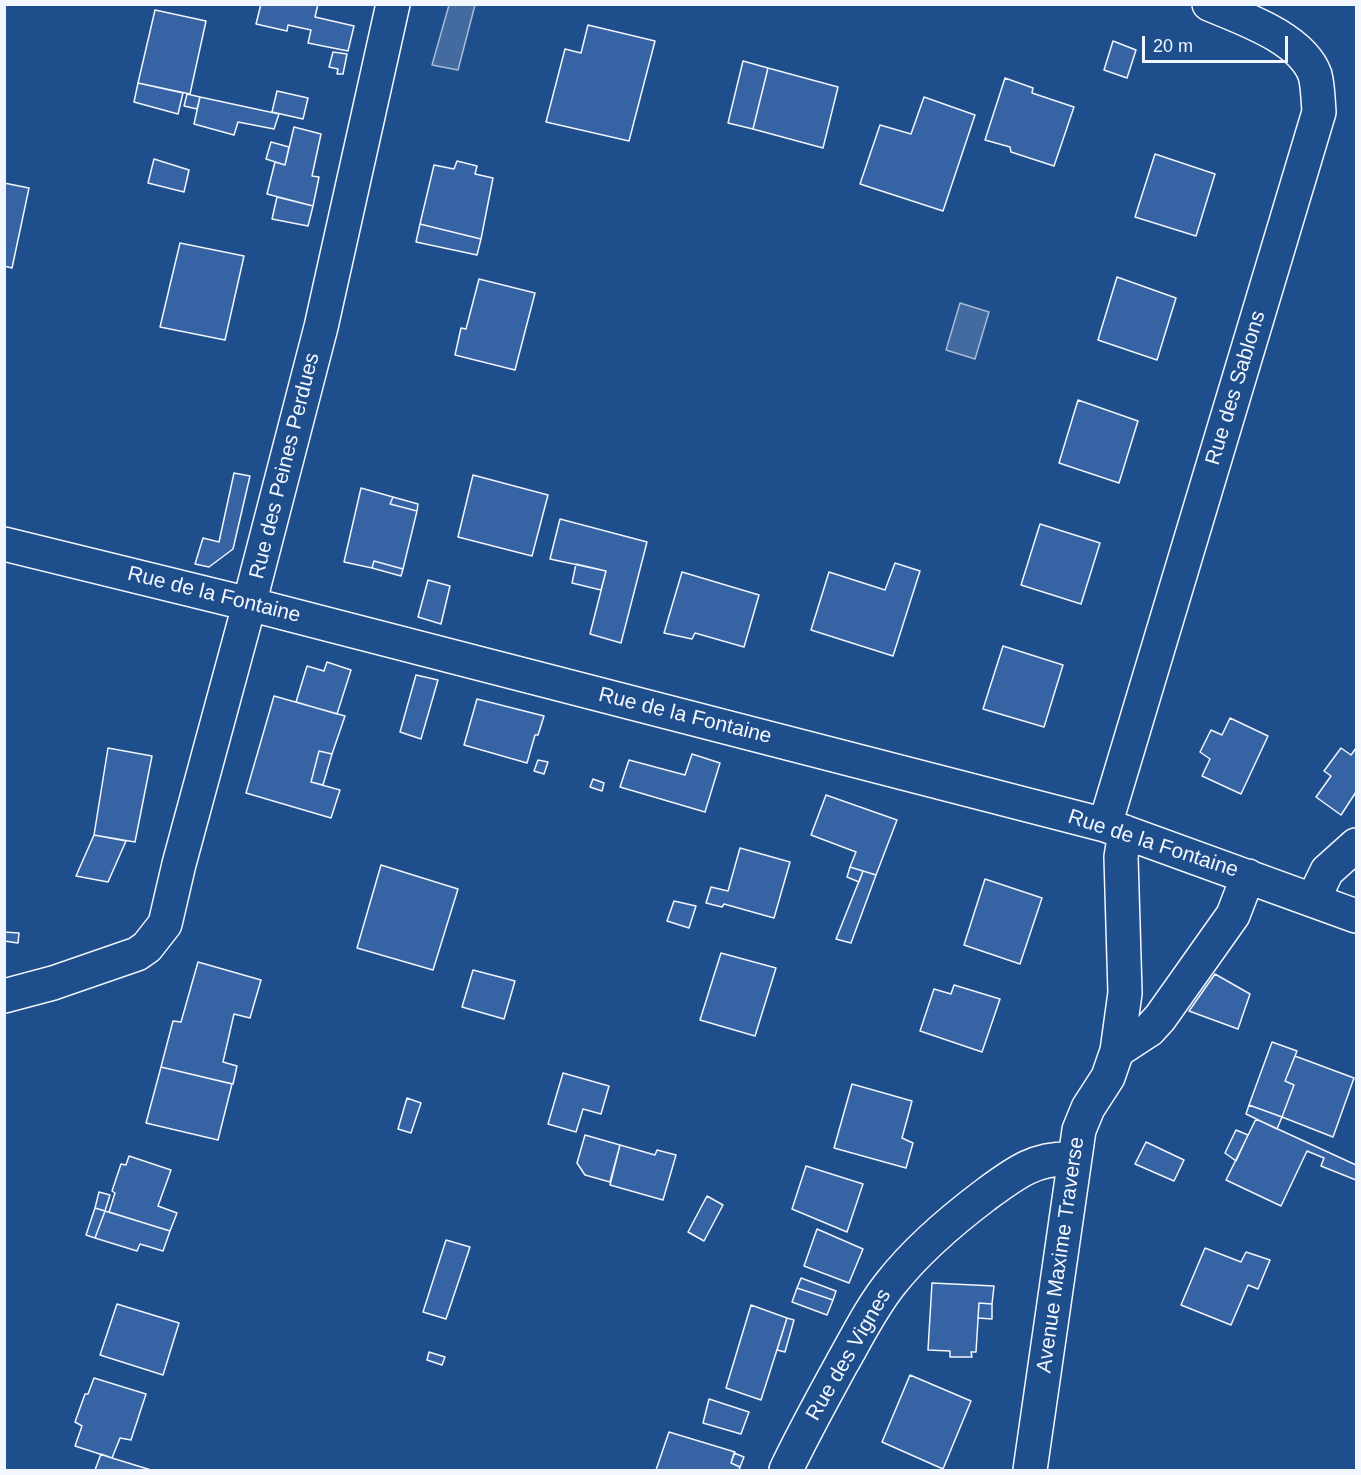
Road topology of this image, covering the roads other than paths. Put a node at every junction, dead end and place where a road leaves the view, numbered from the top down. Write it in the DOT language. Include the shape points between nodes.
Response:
graph roads {
  1 [pos="393,4"];
  2 [pos="1209,4"];
  3 [pos="4,544"];
  4 [pos="249,604"];
  5 [pos="1115,828"];
  6 [pos="1356,845"];
  7 [pos="1248,876"];
  8 [pos="1313,900"];
  9 [pos="1356,916"];
  10 [pos="4,996"];
  11 [pos="1117,1051"];
  12 [pos="1074,1159"];
  13 [pos="786,1470"];
  14 [pos="1030,1470"];
  1 -- 4 [label="street, Rue des Peines Perdues" via="321,327"];
  2 -- 5 [label="street, Rue des Sablons" via="1283,38 1301,53 1314,74 1319,112"];
  3 -- 4 [label="street, Rue de la Fontaine"];
  4 -- 5 [label="street, Rue de la Fontaine"];
  4 -- 10 [label="street, Rue des Peines Perdues" via="165,924 138,954"];
  5 -- 7 [label="street, Rue de la Fontaine"];
  5 -- 11 [label="street, Avenue Maxime Traverse" via="1120,857 1125,993"];
  6 -- 8 [label="street" via="1327,871"];
  7 -- 8 [label="street, Rue de la Fontaine"];
  7 -- 11 [label="street" via="1233,915 1160,1018"];
  8 -- 9 [label="street, Rue de la Fontaine"];
  11 -- 12 [label="street, Avenue Maxime Traverse" via="1108,1077 1079,1130"];
  12 -- 13 [label="street, Rue des Vignes" via="1053,1158 1009,1177 961,1213 891,1283 867,1317"];
  12 -- 14 [label="street, Avenue Maxime Traverse"];
}
